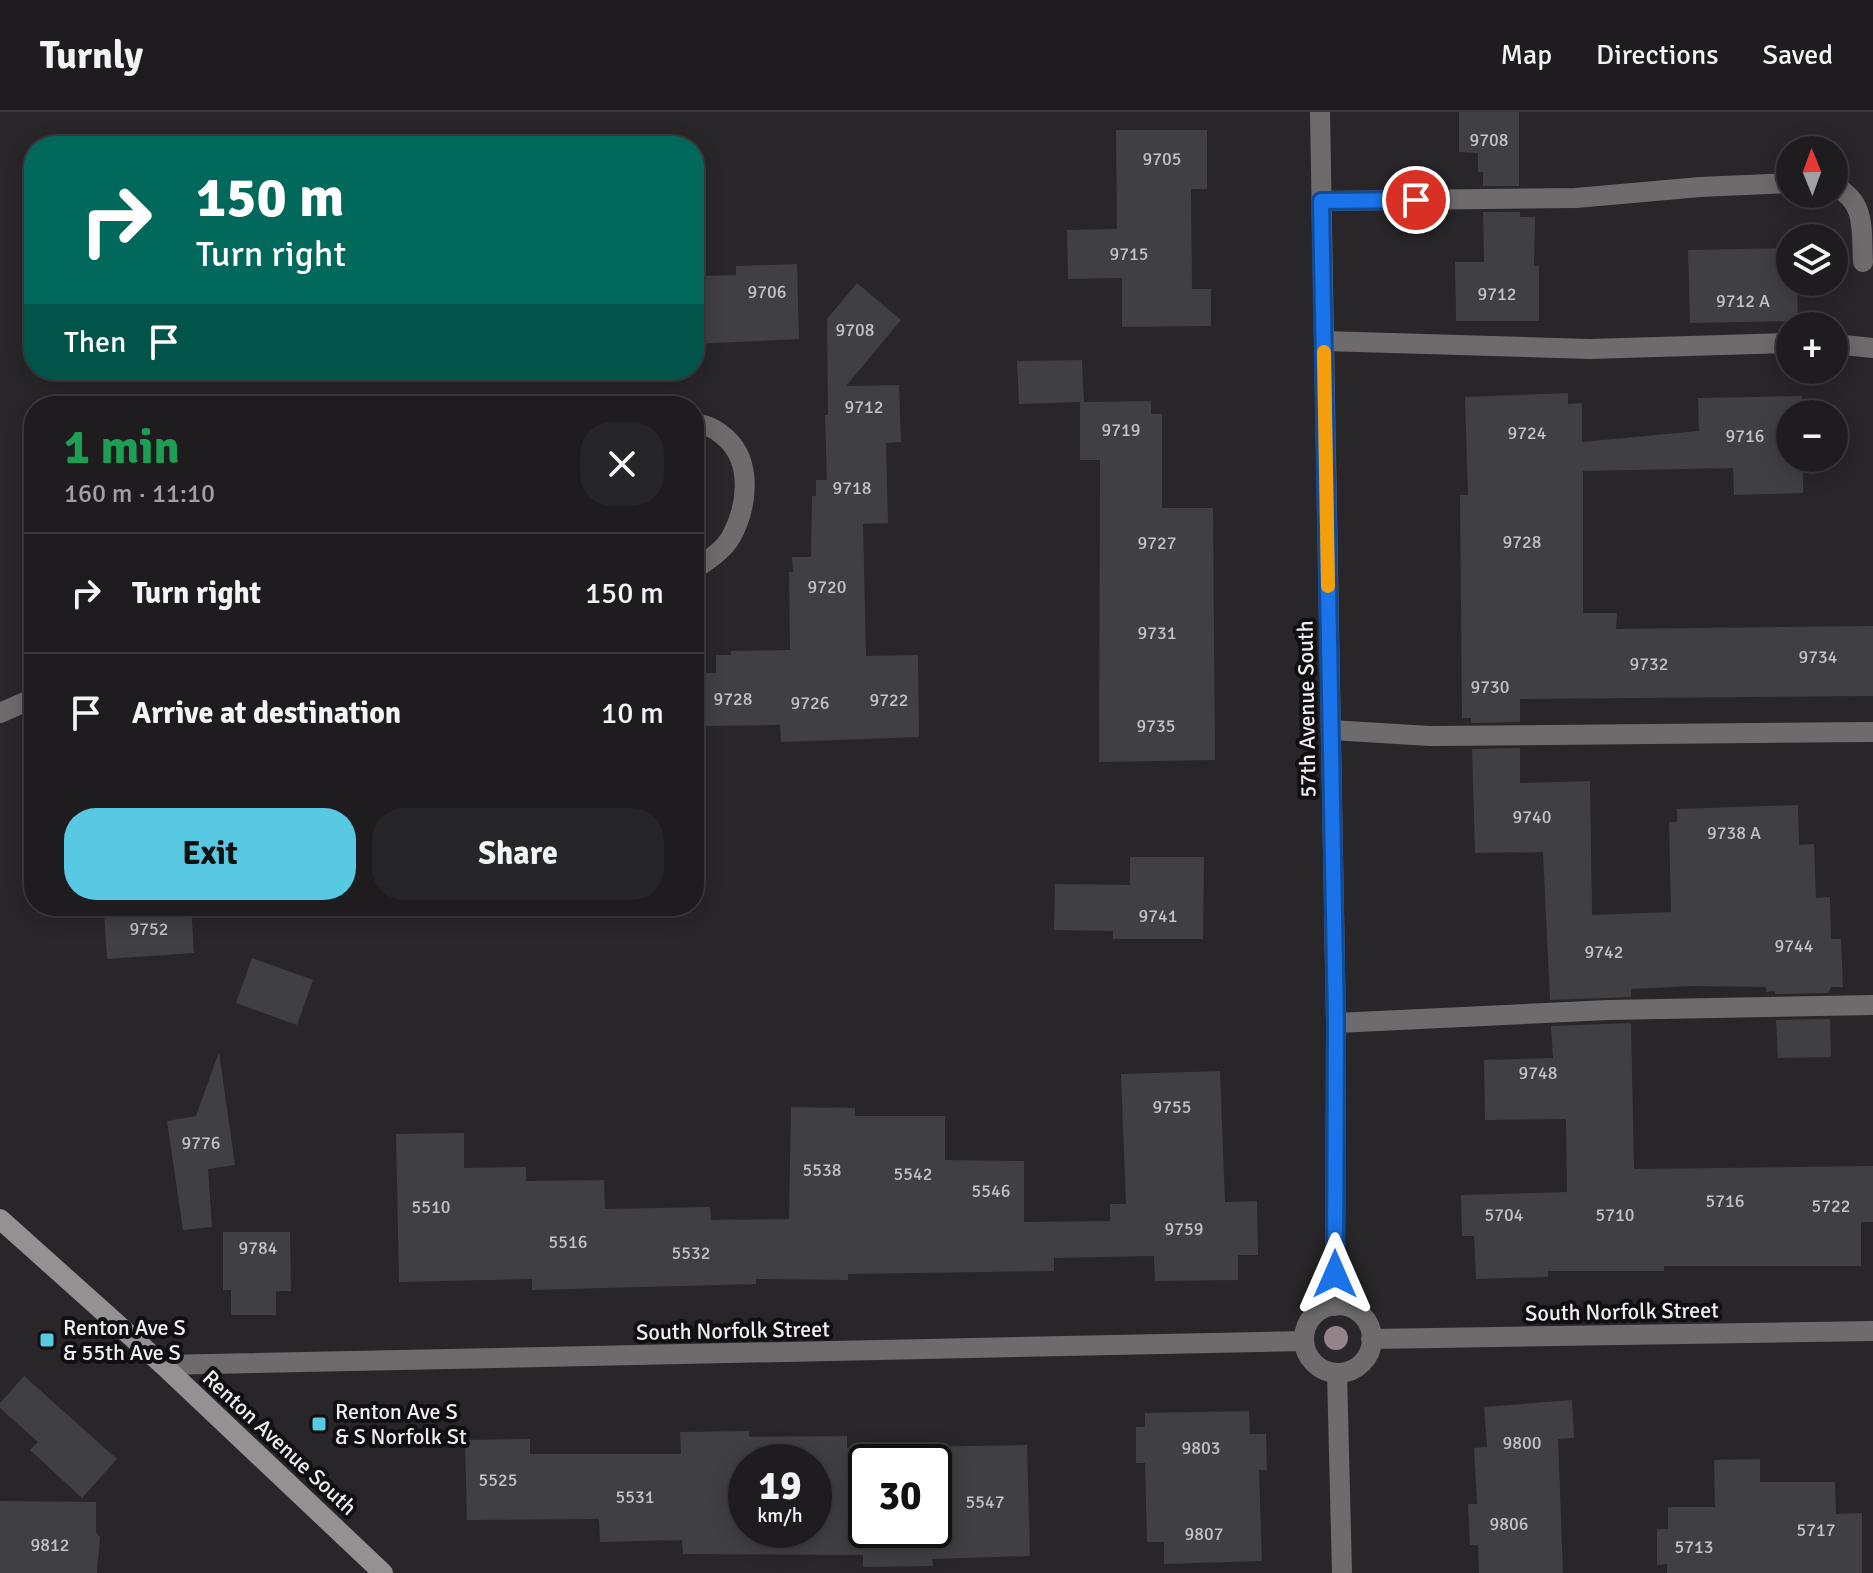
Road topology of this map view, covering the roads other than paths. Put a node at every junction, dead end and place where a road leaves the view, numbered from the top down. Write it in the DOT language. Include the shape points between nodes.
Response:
graph roads {
  1 [pos="1320,112"];
  2 [pos="1776,184"];
  3 [pos="1848,194"];
  4 [pos="1321,201"];
  5 [pos="1863,262"];
  6 [pos="1324,341"];
  7 [pos="1776,343"];
  8 [pos="1848,345"];
  9 [pos="1873,348"];
  10 [pos="704,424"];
  11 [pos="704,563"];
  12 [pos="24,702"];
  13 [pos="0,713"];
  14 [pos="1331,730"];
  15 [pos="1873,732"];
  16 [pos="1873,1005"];
  17 [pos="1336,1023"];
  18 [pos="0,1219"];
  19 [pos="1335,1306"];
  20 [pos="1873,1331"];
  21 [pos="1371,1339"];
  22 [pos="1304,1341"];
  23 [pos="163,1365"];
  24 [pos="1337,1373"];
  25 [pos="383,1573"];
  26 [pos="1342,1573"];
  1 -- 4 [label="street, 57th Avenue South"];
  2 -- 4 [label="street" via="1576,198"];
  3 -- 5 [label="street" via="1859,209"];
  4 -- 6 [label="street, 57th Avenue South"];
  6 -- 7 [label="street" via="1590,349"];
  6 -- 14 [label="street, 57th Avenue South"];
  8 -- 9 [label="street"];
  10 -- 11 [label="street" via="733,445 744,467 744,490 741,516 729,541"];
  12 -- 13 [label="street"];
  14 -- 15 [label="street" via="1430,736"];
  14 -- 17 [label="street, 57th Avenue South"];
  16 -- 17 [label="street"];
  17 -- 19 [label="street, 57th Avenue South"];
  18 -- 23 [label="main road, Renton Avenue South"];
  19 -- 21 [label="street" via="1362,1316"];
  19 -- 22 [label="street" via="1312,1317"];
  20 -- 21 [label="street, South Norfolk Street"];
  21 -- 24 [label="street" via="1361,1364"];
  22 -- 23 [label="street, South Norfolk Street"];
  22 -- 24 [label="street" via="1315,1364"];
  23 -- 25 [label="main road, Renton Avenue South"];
  24 -- 26 [label="street"];
}
